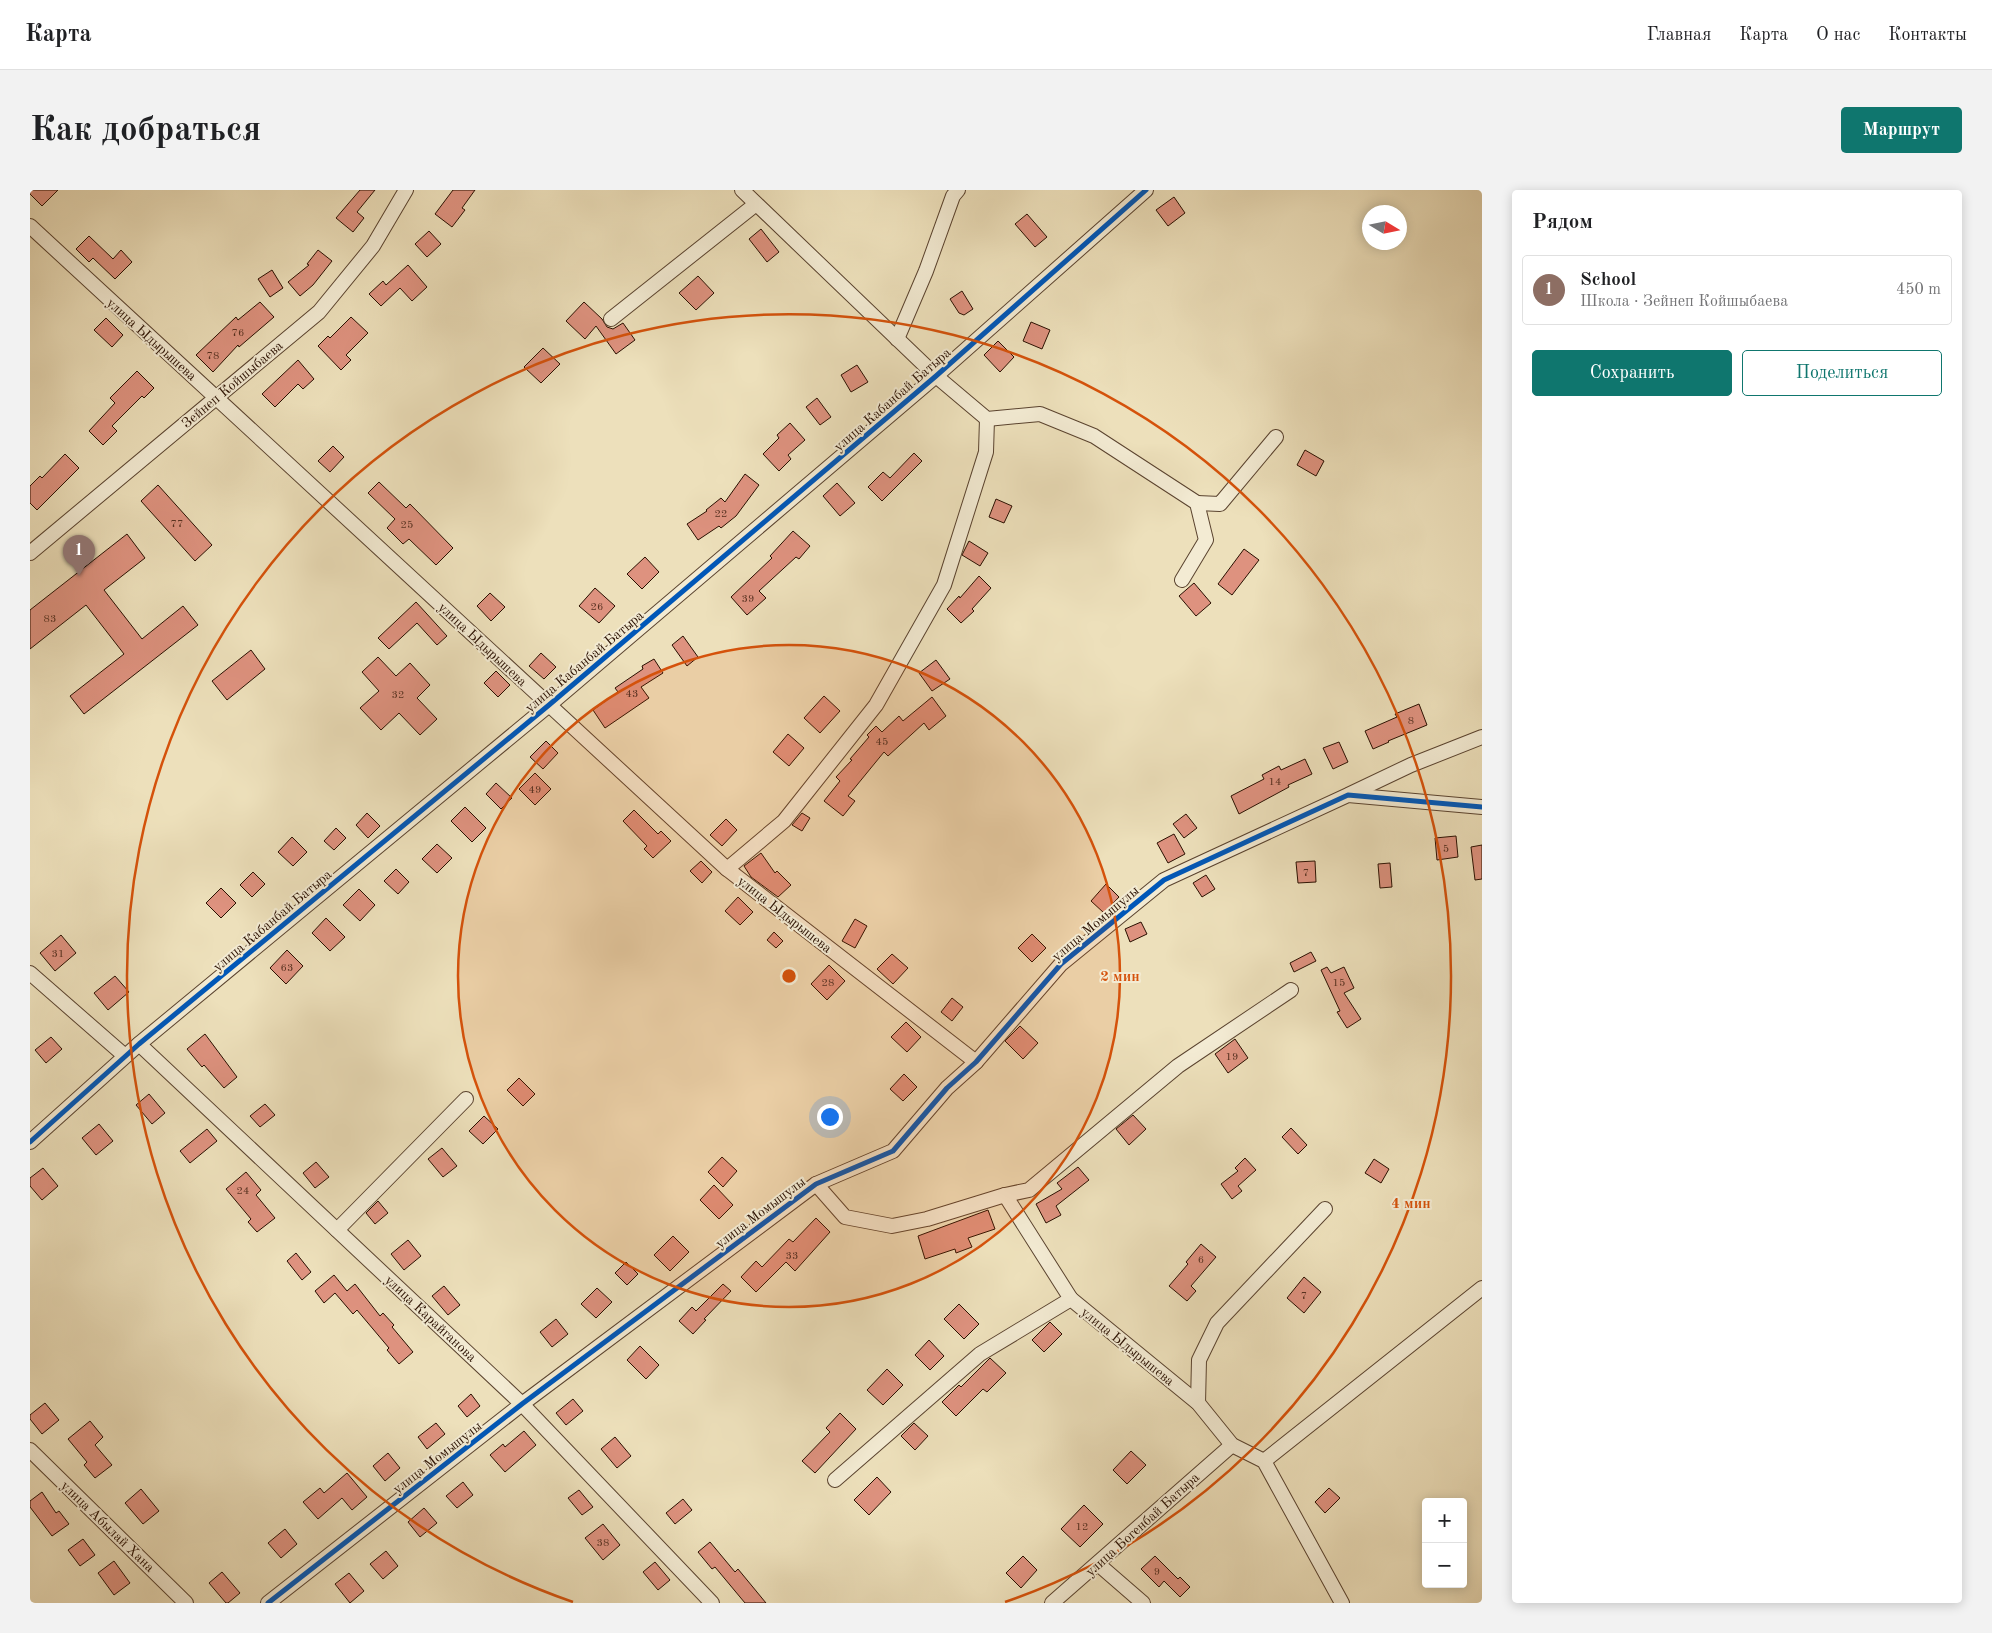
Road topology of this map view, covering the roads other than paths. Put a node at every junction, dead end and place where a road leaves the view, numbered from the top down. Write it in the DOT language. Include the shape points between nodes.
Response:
graph roads {
  1 [pos="406,190"];
  2 [pos="742,190"];
  3 [pos="958,190"];
  4 [pos="1146,190"];
  5 [pos="756,204"];
  6 [pos="30,226"];
  7 [pos="611,319"];
  8 [pos="897,339"];
  9 [pos="936,376"];
  10 [pos="216,397"];
  11 [pos="987,419"];
  12 [pos="1276,437"];
  13 [pos="1197,503"];
  14 [pos="30,552"];
  15 [pos="1182,580"];
  16 [pos="549,705"];
  17 [pos="1482,737"];
  18 [pos="1348,795"];
  19 [pos="1482,807"];
  20 [pos="727,869"];
  21 [pos="30,973"];
  22 [pos="1291,990"];
  23 [pos="139,1044"];
  24 [pos="125,1056"];
  25 [pos="976,1062"];
  26 [pos="466,1099"];
  27 [pos="30,1142"];
  28 [pos="816,1184"];
  29 [pos="1005,1195"];
  30 [pos="1325,1209"];
  31 [pos="337,1230"];
  32 [pos="1482,1288"];
  33 [pos="1071,1299"];
  34 [pos="1198,1403"];
  35 [pos="522,1404"];
  36 [pos="1232,1445"];
  37 [pos="30,1450"];
  38 [pos="1264,1461"];
  39 [pos="835,1480"];
  40 [pos="1098,1564"];
  41 [pos="186,1603"];
  42 [pos="268,1603"];
  43 [pos="712,1603"];
  44 [pos="1052,1603"];
  45 [pos="1143,1603"];
  46 [pos="1342,1603"];
  1 -- 10 [label="street, Зейнеп Койшыбаева" via="373,246 319,312"];
  2 -- 5 [label="street"];
  3 -- 8 [label="street"];
  4 -- 9 [label="street, улица Кабанбай Батыра"];
  5 -- 7 [label="street"];
  5 -- 8 [label="street"];
  6 -- 10 [label="street, улица Ыдырышева"];
  8 -- 9 [label="street"];
  9 -- 11 [label="street"];
  9 -- 16 [label="street, улица Кабанбай Батыра"];
  10 -- 14 [label="street, Зейнеп Койшыбаева"];
  10 -- 16 [label="street, улица Ыдырышева"];
  11 -- 13 [label="street" via="1040,414 1094,436"];
  11 -- 20 [label="street" via="986,452 944,585 876,705 784,821"];
  12 -- 13 [label="street" via="1220,504"];
  13 -- 15 [label="street" via="1206,540"];
  16 -- 20 [label="street, улица Ыдырышева"];
  16 -- 23 [label="street, улица Кабанбай Батыра"];
  17 -- 18 [label="street, улица Момышулы" via="1411,765"];
  18 -- 19 [label="street, улица Момышулы"];
  18 -- 25 [label="street, улица Момышулы" via="1164,880 1061,964"];
  20 -- 25 [label="street, улица Ыдырышева"];
  21 -- 24 [label="street"];
  22 -- 29 [label="street, улица Момышулы" via="1178,1066 1029,1190"];
  23 -- 24 [label="street, улица Кабанбай Батыра"];
  23 -- 31 [label="street, улица Карайганова"];
  24 -- 27 [label="street, улица Кабанбай Батыра"];
  25 -- 28 [label="street, улица Момышулы" via="947,1088 893,1151"];
  26 -- 31 [label="street"];
  28 -- 29 [label="street, улица Момышулы" via="845,1217 892,1226 927,1219"];
  28 -- 35 [label="street, улица Момышулы"];
  29 -- 33 [label="street"];
  30 -- 34 [label="street" via="1217,1323 1200,1360"];
  31 -- 35 [label="street, улица Карайганова"];
  32 -- 38 [label="street"];
  33 -- 34 [label="street, улица Ыдырышева"];
  33 -- 39 [label="street, улица Ыдырышева" via="980,1354"];
  34 -- 36 [label="street, улица Ыдырышева"];
  35 -- 42 [label="street, улица Момышулы"];
  35 -- 43 [label="street, улица Карайганова"];
  36 -- 38 [label="street, улица Ыдырышева"];
  36 -- 40 [label="street, улица Богенбай Батыра"];
  37 -- 41 [label="street, улица Абылай Хана"];
  38 -- 46 [label="street"];
  40 -- 44 [label="street, улица Богенбай Батыра"];
  40 -- 45 [label="street"];
}
